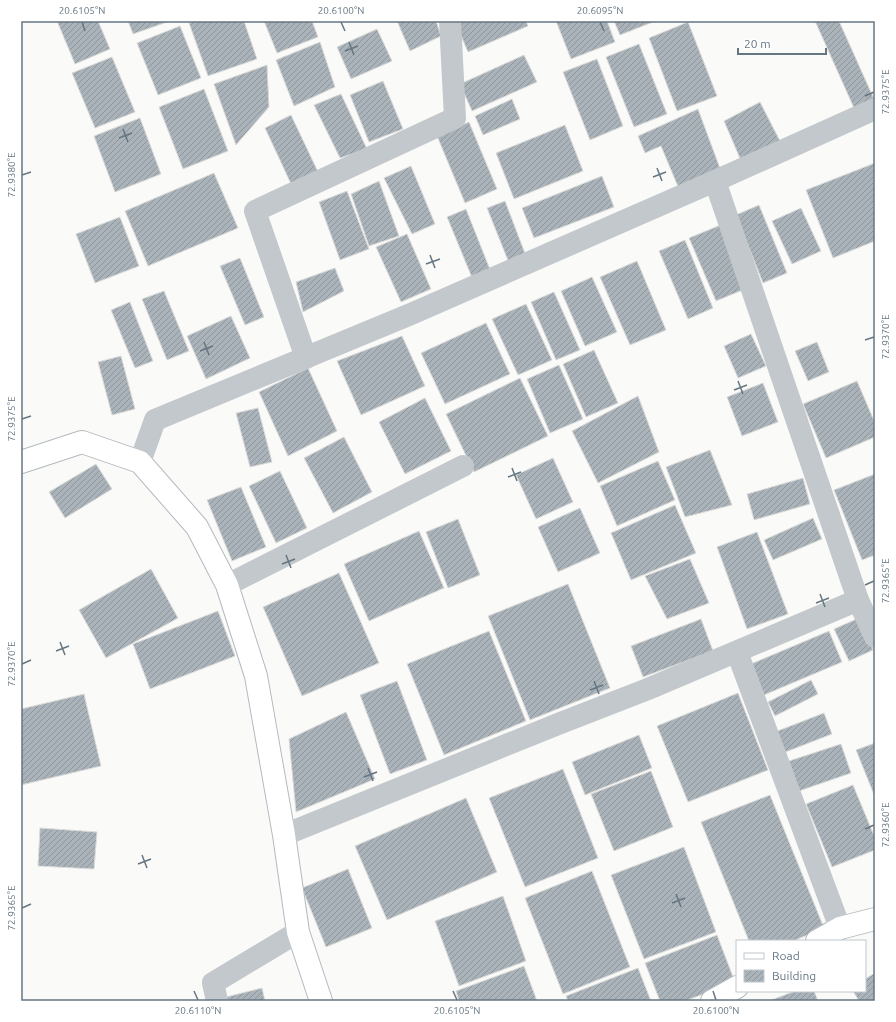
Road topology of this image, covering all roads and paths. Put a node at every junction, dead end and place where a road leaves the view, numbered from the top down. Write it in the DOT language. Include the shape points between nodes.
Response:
graph roads {
  1 [pos="450,21"];
  2 [pos="875,109"];
  3 [pos="715,181"];
  4 [pos="306,358"];
  5 [pos="21,462"];
  6 [pos="140,462"];
  7 [pos="463,466"];
  8 [pos="227,585"];
  9 [pos="858,600"];
  10 [pos="875,636"];
  11 [pos="737,652"];
  12 [pos="284,835"];
  13 [pos="875,919"];
  14 [pos="840,928"];
  15 [pos="298,932"];
  16 [pos="820,940"];
  17 [pos="736,988"];
  18 [pos="217,1001"];
  19 [pos="321,1001"];
  20 [pos="712,1001"];
  1 -- 4 [label="street" via="455,118 255,211"];
  2 -- 3 [label="street"];
  3 -- 4 [label="street"];
  3 -- 9 [label="street"];
  4 -- 6 [label="street" via="155,420"];
  5 -- 6 [label="street" via="82,442"];
  6 -- 8 [label="street" via="197,526"];
  7 -- 8 [label="street"];
  8 -- 12 [label="street" via="256,676"];
  9 -- 10 [label="street"];
  9 -- 11 [label="street"];
  11 -- 12 [label="street"];
  11 -- 14 [label="street"];
  12 -- 15 [label="street"];
  13 -- 14 [label="street"];
  14 -- 16 [label="street"];
  15 -- 18 [label="street" via="214,984"];
  15 -- 19 [label="street"];
  17 -- 20 [label="street"];
}
